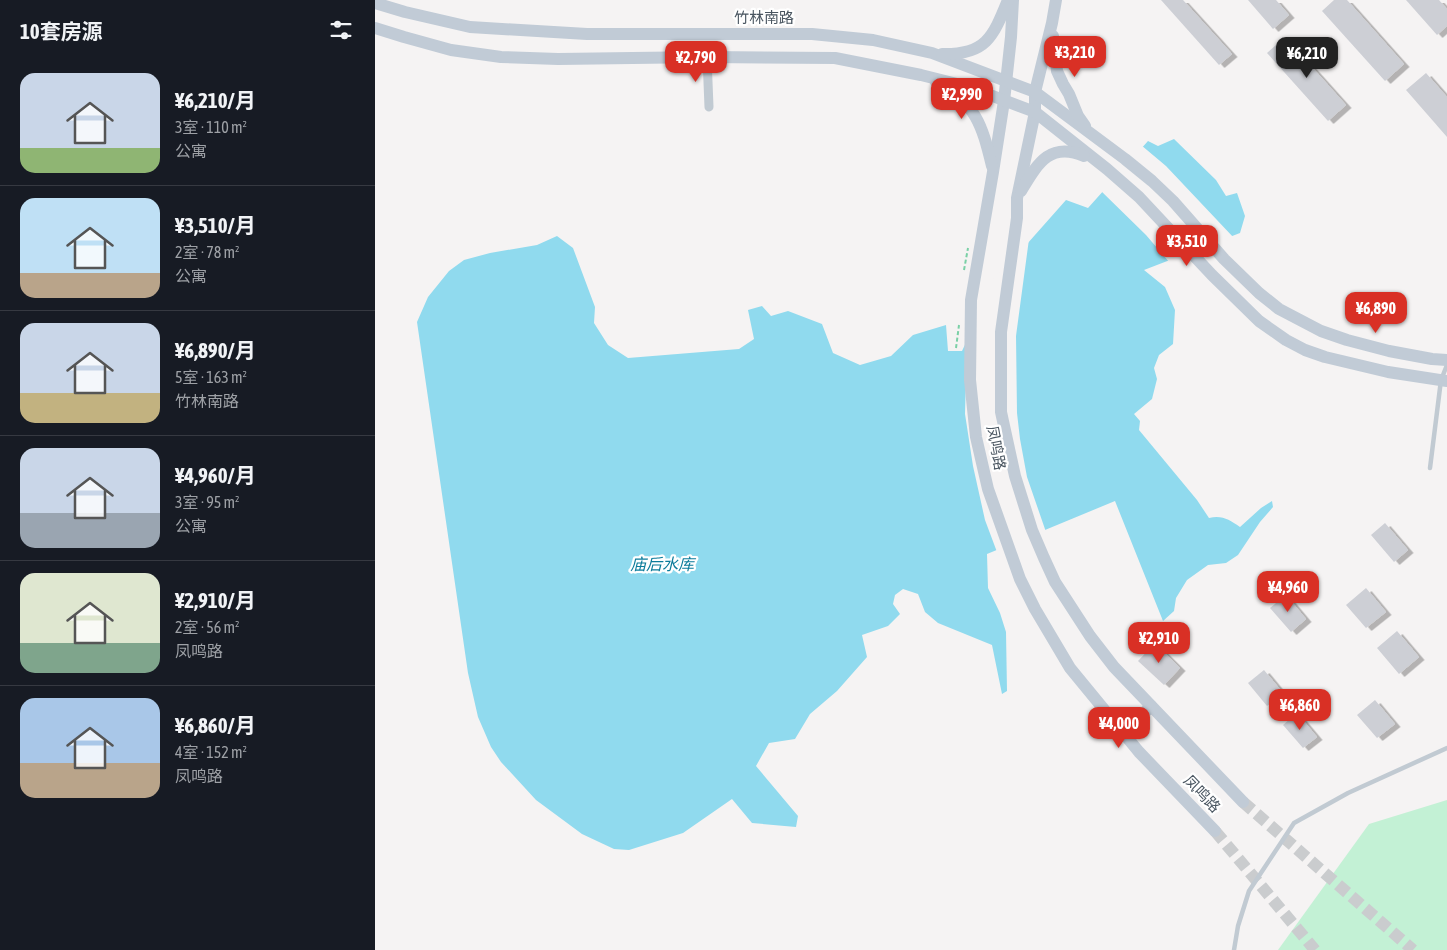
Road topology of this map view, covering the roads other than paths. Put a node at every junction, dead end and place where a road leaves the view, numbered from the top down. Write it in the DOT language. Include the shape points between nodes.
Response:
graph roads {
  1 [pos="1008,0"];
  2 [pos="1013,0"];
  3 [pos="1056,0"];
  4 [pos="375,3"];
  5 [pos="1052,23"];
  6 [pos="375,28"];
  7 [pos="932,54"];
  8 [pos="707,57"];
  9 [pos="921,74"];
  10 [pos="1007,81"];
  11 [pos="1035,92"];
  12 [pos="1004,101"];
  13 [pos="709,107"];
  14 [pos="1035,112"];
  15 [pos="1093,136"];
  16 [pos="1095,160"];
  17 [pos="993,172"];
  18 [pos="1017,198"];
  19 [pos="1447,360"];
  20 [pos="1447,365"];
  21 [pos="1444,380"];
  22 [pos="1430,468"];
  23 [pos="1151,706"];
  24 [pos="1124,733"];
  25 [pos="1447,748"];
  26 [pos="1243,802"];
  27 [pos="1215,831"];
  28 [pos="1234,950"];
  1 -- 7 [label="street" via="991,36 983,44 974,50 954,54"];
  2 -- 10 [label="street, 凤鸣路"];
  3 -- 5 [label="street, 凤鸣路"];
  4 -- 7 [label="street, 竹林南路" via="470,27 587,34 812,34 873,40"];
  5 -- 11 [label="street, 凤鸣路"];
  5 -- 15 [label="street" via="1057,71 1078,116"];
  6 -- 8 [label="street" via="451,50 501,57"];
  7 -- 10 [label="street, 竹林南路"];
  8 -- 9 [label="street" via="835,58"];
  8 -- 13 [label="street"];
  9 -- 12 [label="street"];
  9 -- 17 [label="street" via="960,98 976,117"];
  10 -- 11 [label="street, 竹林南路"];
  10 -- 12 [label="street, 凤鸣路"];
  11 -- 14 [label="street, 凤鸣路"];
  11 -- 15 [label="street, 竹林南路"];
  12 -- 14 [label="street"];
  12 -- 17 [label="street, 凤鸣路"];
  14 -- 16 [label="street"];
  14 -- 18 [label="street, 凤鸣路"];
  15 -- 19 [label="street, 竹林南路" via="1173,201 1224,259 1279,309 1321,331 1347,340 1389,351"];
  16 -- 18 [label="street" via="1067,150 1048,155"];
  16 -- 21 [label="street" via="1139,197 1259,321 1286,340 1325,357 1388,372"];
  17 -- 24 [label="street, 凤鸣路" via="971,300 970,380 988,489 1017,570 1035,609 1070,668"];
  18 -- 23 [label="street, 凤鸣路" via="1001,332 1001,412 1015,476 1032,530 1055,582 1090,636"];
  20 -- 21 [label="lane"];
  21 -- 22 [label="lane"];
  23 -- 24 [label="street"];
  23 -- 26 [label="street, 凤鸣路"];
  24 -- 27 [label="street, 凤鸣路"];
  25 -- 28 [label="lane" via="1348,793 1294,823 1249,891"];
}
